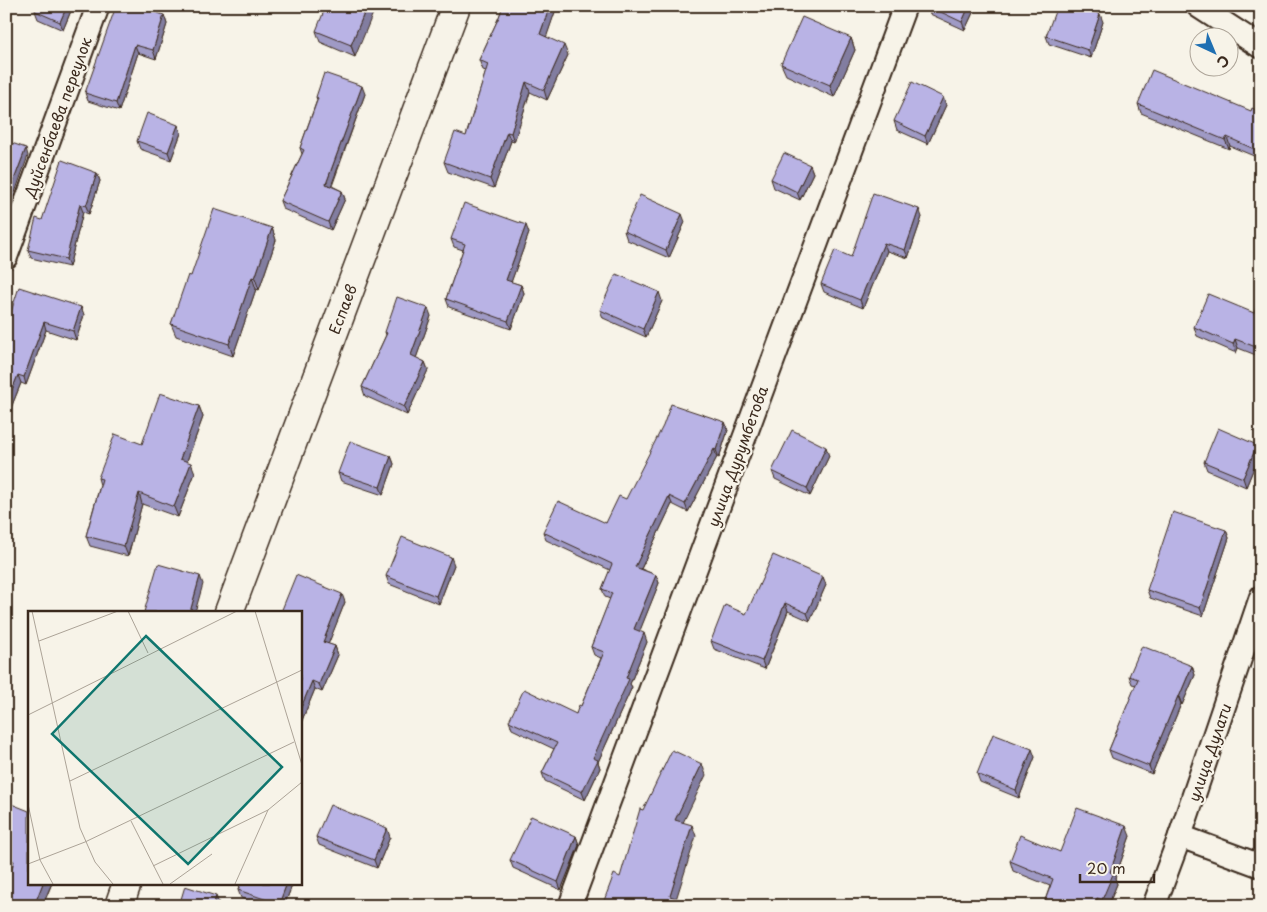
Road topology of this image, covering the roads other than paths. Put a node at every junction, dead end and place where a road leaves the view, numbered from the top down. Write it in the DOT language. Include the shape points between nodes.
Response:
graph roads {
  1 [pos="98,6"];
  2 [pos="456,6"];
  3 [pos="905,6"];
  4 [pos="1198,6"];
  5 [pos="1261,47"];
  6 [pos="6,257"];
  7 [pos="1261,597"];
  8 [pos="229,611"];
  9 [pos="1180,836"];
  10 [pos="1261,866"];
  11 [pos="127,884"];
  12 [pos="119,906"];
  13 [pos="570,906"];
  14 [pos="1154,906"];
  1 -- 6 [label="street, Дуйсенбаева переулок"];
  2 -- 8 [label="street, Еспаев"];
  3 -- 13 [label="street, улица Дурумбетова"];
  4 -- 5 [label="street"];
  7 -- 9 [label="street, улица Дулати"];
  9 -- 10 [label="street"];
  9 -- 14 [label="street, улица Дулати"];
  11 -- 12 [label="street"];
}
